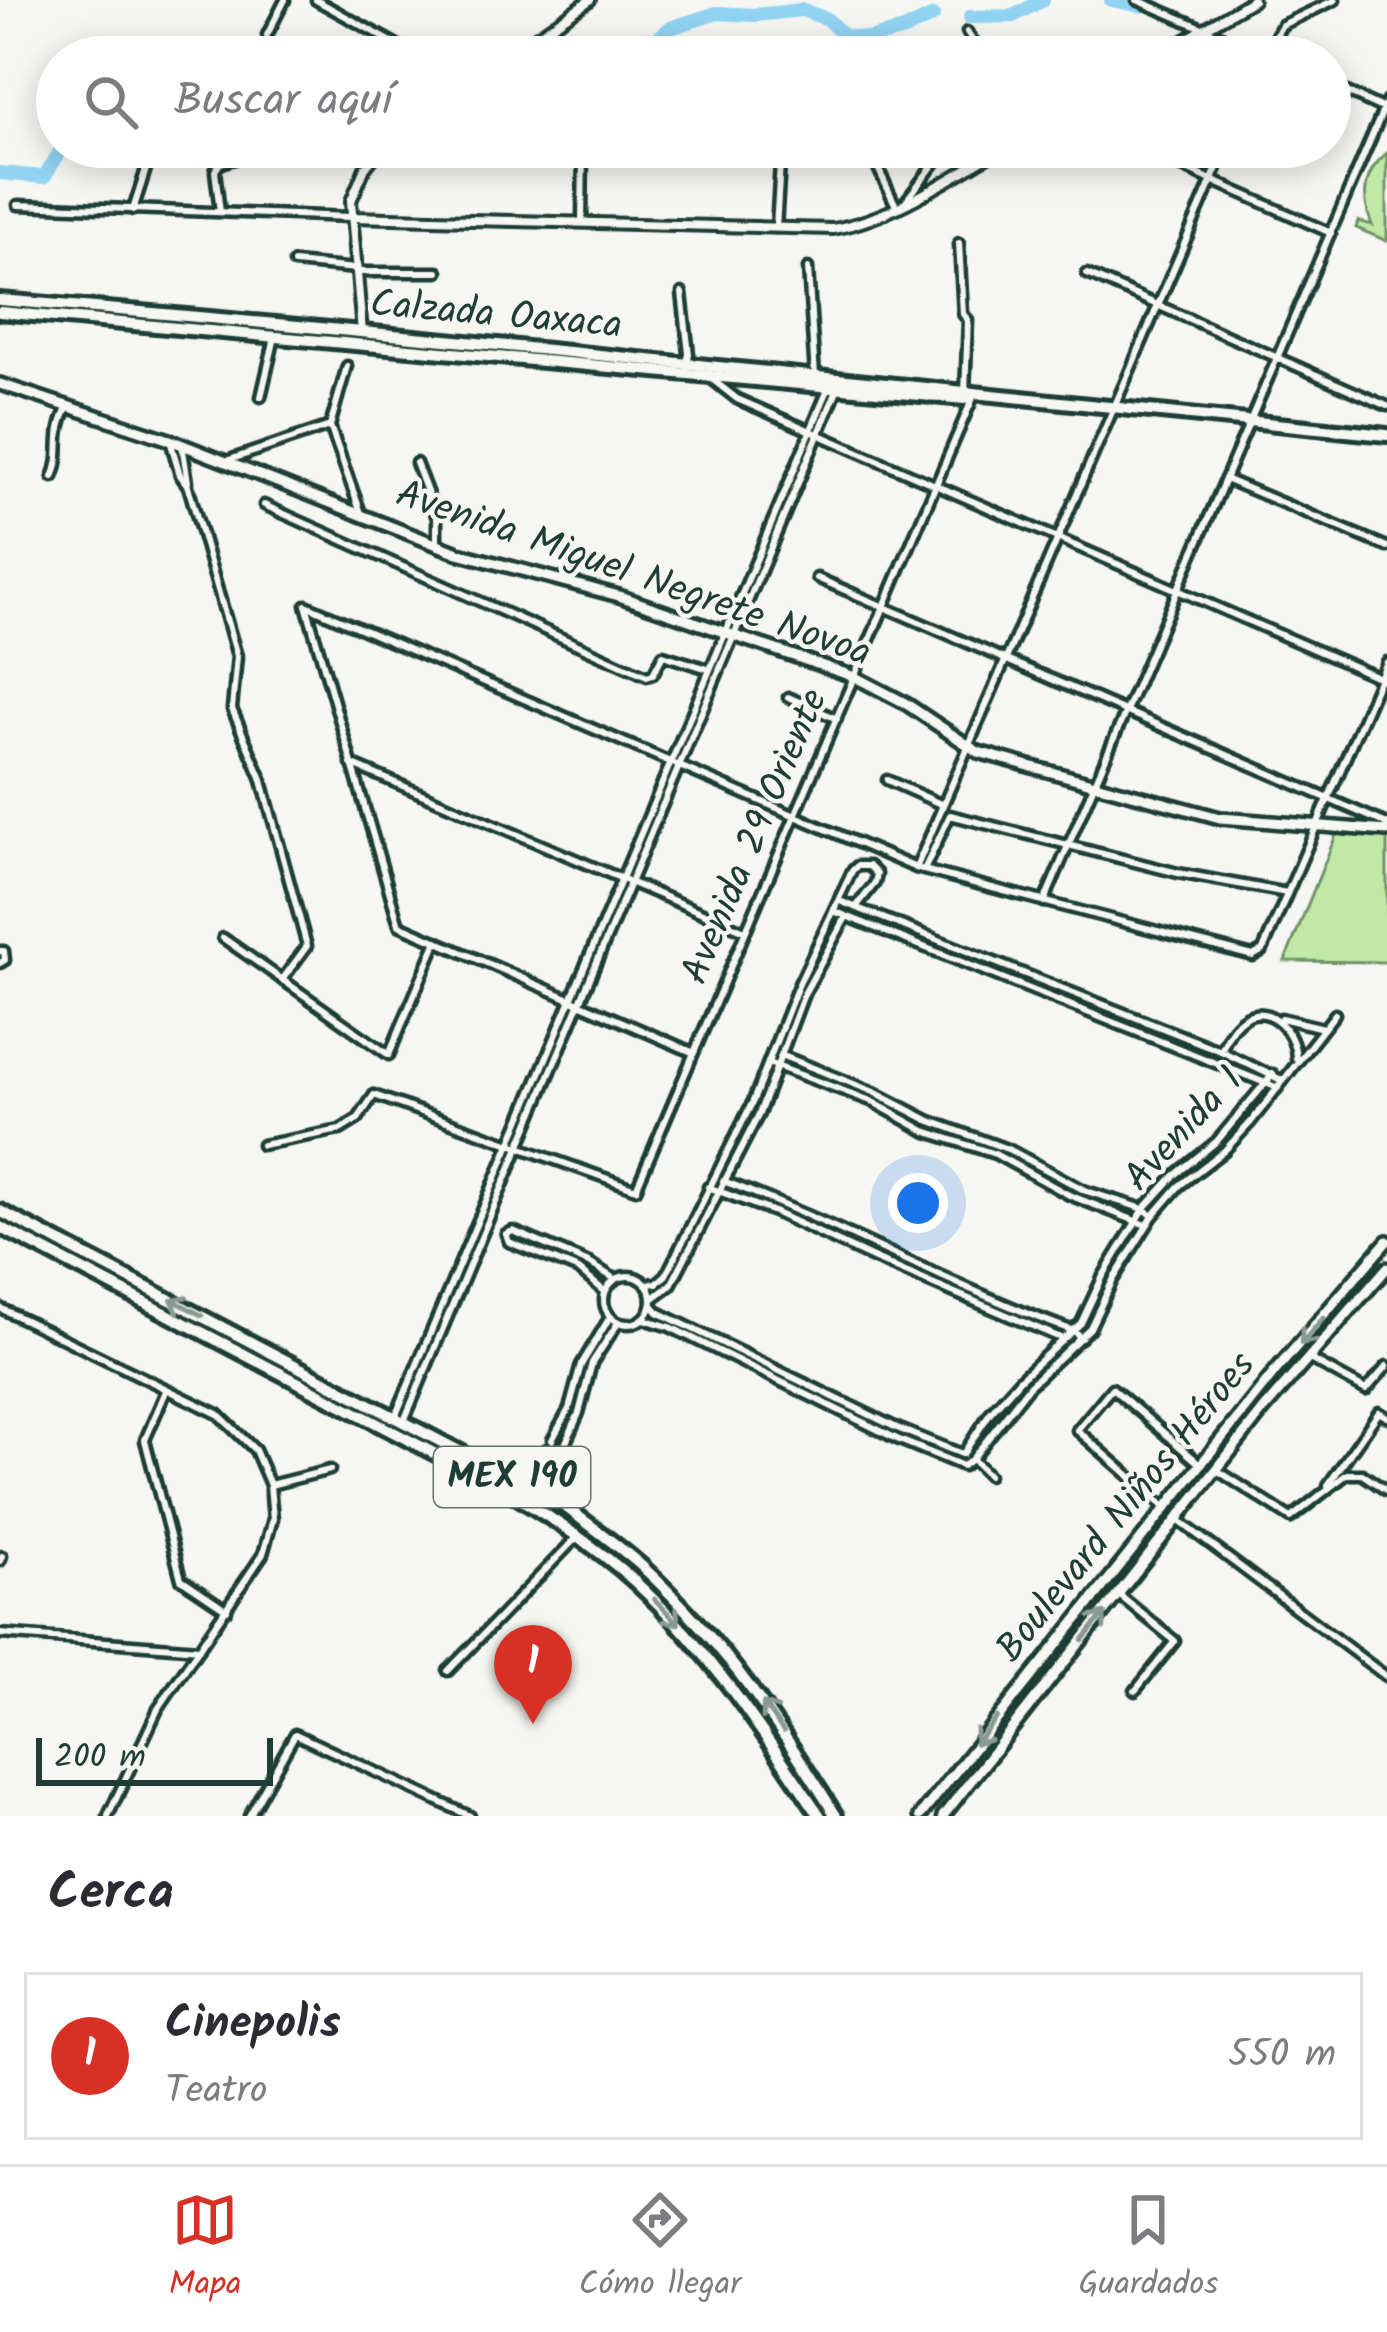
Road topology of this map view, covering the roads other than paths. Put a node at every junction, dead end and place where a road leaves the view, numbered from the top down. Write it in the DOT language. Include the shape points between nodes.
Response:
graph roads {
  1 [pos="285,0"];
  2 [pos="316,0"];
  3 [pos="590,0"];
  4 [pos="1137,0"];
  5 [pos="1253,0"];
  6 [pos="1335,0"];
  7 [pos="1204,29"];
  8 [pos="967,32"];
  9 [pos="267,34"];
  10 [pos="381,36"];
  11 [pos="537,36"];
  12 [pos="970,36"];
  13 [pos="1192,36"];
  14 [pos="1220,36"];
  15 [pos="1276,36"];
  16 [pos="1351,92"];
  17 [pos="1386,106"];
  18 [pos="146,168"];
  19 [pos="217,168"];
  20 [pos="367,168"];
  21 [pos="583,168"];
  22 [pos="780,168"];
  23 [pos="880,168"];
  24 [pos="930,168"];
  25 [pos="965,168"];
  26 [pos="1185,168"];
  27 [pos="1217,168"];
  28 [pos="1212,180"];
  29 [pos="901,204"];
  30 [pos="17,205"];
  31 [pos="133,210"];
  32 [pos="220,212"];
  33 [pos="351,217"];
  34 [pos="582,222"];
  35 [pos="776,228"];
  36 [pos="1331,233"];
  37 [pos="959,243"];
  38 [pos="294,263"];
  39 [pos="808,268"];
  40 [pos="357,270"];
  41 [pos="438,272"];
  42 [pos="1087,274"];
  43 [pos="682,293"];
  44 [pos="0,300"];
  45 [pos="1158,305"];
  46 [pos="0,312"];
  47 [pos="267,333"];
  48 [pos="361,340"];
  49 [pos="1277,357"];
  50 [pos="347,366"];
  51 [pos="685,369"];
  52 [pos="708,372"];
  53 [pos="815,376"];
  54 [pos="737,380"];
  55 [pos="0,385"];
  56 [pos="833,387"];
  57 [pos="730,394"];
  58 [pos="974,395"];
  59 [pos="261,397"];
  60 [pos="69,405"];
  61 [pos="1387,406"];
  62 [pos="1113,408"];
  63 [pos="1250,421"];
  64 [pos="330,426"];
  65 [pos="814,433"];
  66 [pos="1387,435"];
  67 [pos="176,442"];
  68 [pos="226,462"];
  69 [pos="416,463"];
  70 [pos="53,477"];
  71 [pos="1225,479"];
  72 [pos="937,488"];
  73 [pos="263,505"];
  74 [pos="362,515"];
  75 [pos="1057,539"];
  76 [pos="436,544"];
  77 [pos="1387,547"];
  78 [pos="817,578"];
  79 [pos="1177,592"];
  80 [pos="885,607"];
  81 [pos="728,634"];
  82 [pos="1005,660"];
  83 [pos="1387,662"];
  84 [pos="712,671"];
  85 [pos="855,677"];
  86 [pos="1383,680"];
  87 [pos="788,697"];
  88 [pos="1126,712"];
  89 [pos="837,719"];
  90 [pos="968,748"];
  91 [pos="351,764"];
  92 [pos="675,765"];
  93 [pos="886,780"];
  94 [pos="1095,784"];
  95 [pos="1328,799"];
  96 [pos="944,805"];
  97 [pos="795,815"];
  98 [pos="1316,825"];
  99 [pos="1387,828"];
  100 [pos="1070,845"];
  101 [pos="920,869"];
  102 [pos="626,880"];
  103 [pos="1287,893"];
  104 [pos="841,901"];
  105 [pos="1043,902"];
  106 [pos="856,907"];
  107 [pos="835,912"];
  108 [pos="846,916"];
  109 [pos="745,931"];
  110 [pos="223,938"];
  111 [pos="437,941"];
  112 [pos="0,951"];
  113 [pos="0,963"];
  114 [pos="282,980"];
  115 [pos="575,1001"];
  116 [pos="1093,1002"];
  117 [pos="1088,1013"];
  118 [pos="1335,1015"];
  119 [pos="1277,1018"];
  120 [pos="1323,1028"];
  121 [pos="1221,1051"];
  122 [pos="692,1052"];
  123 [pos="772,1053"];
  124 [pos="782,1056"];
  125 [pos="1296,1060"];
  126 [pos="768,1063"];
  127 [pos="778,1066"];
  128 [pos="1273,1074"];
  129 [pos="1268,1083"];
  130 [pos="1281,1084"];
  131 [pos="952,1134"];
  132 [pos="262,1145"];
  133 [pos="515,1145"];
  134 [pos="713,1177"];
  135 [pos="721,1185"];
  136 [pos="708,1187"];
  137 [pos="1144,1209"];
  138 [pos="0,1211"];
  139 [pos="1153,1216"];
  140 [pos="1142,1222"];
  141 [pos="0,1227"];
  142 [pos="1387,1241"];
  143 [pos="878,1249"];
  144 [pos="874,1259"];
  145 [pos="1387,1268"];
  146 [pos="615,1279"];
  147 [pos="646,1283"];
  148 [pos="604,1292"];
  149 [pos="652,1302"];
  150 [pos="1,1311"];
  151 [pos="610,1317"];
  152 [pos="644,1319"];
  153 [pos="618,1323"];
  154 [pos="1074,1330"];
  155 [pos="1081,1338"];
  156 [pos="1065,1339"];
  157 [pos="1072,1347"];
  158 [pos="1308,1358"];
  159 [pos="1387,1366"];
  160 [pos="807,1383"];
  161 [pos="166,1391"];
  162 [pos="802,1393"];
  163 [pos="1387,1417"];
  164 [pos="399,1419"];
  165 [pos="552,1440"];
  166 [pos="563,1447"];
  167 [pos="547,1449"];
  168 [pos="963,1454"];
  169 [pos="559,1455"];
  170 [pos="973,1460"];
  171 [pos="1202,1465"];
  172 [pos="330,1470"];
  173 [pos="1217,1470"];
  174 [pos="988,1475"];
  175 [pos="270,1485"];
  176 [pos="533,1487"];
  177 [pos="1327,1487"];
  178 [pos="1387,1491"];
  179 [pos="1166,1508"];
  180 [pos="1178,1520"];
  181 [pos="578,1536"];
  182 [pos="1119,1595"];
  183 [pos="227,1610"];
  184 [pos="0,1634"];
  185 [pos="200,1649"];
  186 [pos="448,1671"];
  187 [pos="1387,1677"];
  188 [pos="1135,1691"];
  189 [pos="108,1816"];
  190 [pos="250,1816"];
  191 [pos="470,1816"];
  192 [pos="820,1816"];
  193 [pos="836,1816"];
  194 [pos="920,1816"];
  195 [pos="943,1816"];
  1 -- 9 [label="street"];
  2 -- 10 [label="street"];
  3 -- 11 [label="street"];
  4 -- 7 [label="street"];
  5 -- 7 [label="street"];
  6 -- 15 [label="street" via="1282,25"];
  7 -- 13 [label="street"];
  7 -- 14 [label="street"];
  8 -- 12 [label="street"];
  16 -- 17 [label="street"];
  17 -- 36 [label="street"];
  18 -- 31 [label="street"];
  19 -- 32 [label="street"];
  20 -- 33 [label="street"];
  21 -- 34 [label="street"];
  22 -- 35 [label="street"];
  23 -- 29 [label="street"];
  24 -- 29 [label="street"];
  25 -- 29 [label="street"];
  26 -- 28 [label="street"];
  27 -- 28 [label="street"];
  28 -- 36 [label="street"];
  28 -- 45 [label="street"];
  29 -- 35 [label="street" via="851,226"];
  30 -- 31 [label="street"];
  31 -- 32 [label="street"];
  32 -- 33 [label="street"];
  33 -- 34 [label="street"];
  33 -- 40 [label="street"];
  34 -- 35 [label="street"];
  36 -- 49 [label="street"];
  37 -- 58 [label="street, Avenida 29 Oriente"];
  38 -- 40 [label="street"];
  39 -- 53 [label="street"];
  40 -- 41 [label="street"];
  40 -- 48 [label="street"];
  42 -- 45 [label="street"];
  43 -- 51 [label="street"];
  44 -- 47 [label="main road, Calzada Oaxaca"];
  45 -- 49 [label="street"];
  45 -- 62 [label="street"];
  46 -- 47 [label="main road, Calzada Oaxaca"];
  47 -- 48 [label="main road, Calzada Oaxaca"];
  47 -- 59 [label="street"];
  48 -- 51 [label="main road, Calzada Oaxaca"];
  49 -- 61 [label="street"];
  49 -- 63 [label="street"];
  50 -- 64 [label="street"];
  51 -- 52 [label="main road, Calzada Oaxaca"];
  52 -- 53 [label="main road, Calzada Oaxaca"];
  52 -- 54 [label="main road, Calzada Oaxaca"];
  52 -- 57 [label="street"];
  53 -- 58 [label="main road, Calzada Oaxaca"];
  54 -- 56 [label="main road, Calzada Oaxaca"];
  54 -- 57 [label="main road"];
  55 -- 60 [label="main road, Avenida Miguel Negrete Novoa"];
  56 -- 58 [label="main road, Calzada Oaxaca"];
  56 -- 65 [label="street"];
  57 -- 65 [label="street"];
  58 -- 62 [label="main road, Calzada Oaxaca"];
  58 -- 72 [label="street, Avenida 29 Oriente"];
  60 -- 67 [label="main road, Avenida Miguel Negrete Novoa"];
  60 -- 70 [label="street" via="58,425"];
  62 -- 63 [label="main road, Calzada Oaxaca"];
  62 -- 75 [label="street"];
  63 -- 66 [label="main road, Calzada Oaxaca"];
  63 -- 71 [label="street"];
  64 -- 68 [label="street"];
  64 -- 74 [label="street"];
  65 -- 72 [label="street"];
  65 -- 81 [label="street"];
  67 -- 68 [label="main road, Avenida Miguel Negrete Novoa"];
  67 -- 114 [label="street" via="237,656 232,709 261,777 307,946"];
  68 -- 74 [label="main road, Avenida Miguel Negrete Novoa"];
  69 -- 76 [label="street" via="437,518"];
  71 -- 77 [label="street"];
  71 -- 79 [label="street"];
  72 -- 75 [label="street"];
  72 -- 80 [label="street, Avenida 29 Oriente"];
  73 -- 84 [label="street" via="647,676 663,655"];
  74 -- 76 [label="main road, Avenida Miguel Negrete Novoa"];
  75 -- 79 [label="street"];
  75 -- 82 [label="street"];
  76 -- 81 [label="main road, Avenida Miguel Negrete Novoa"];
  78 -- 80 [label="street"];
  79 -- 86 [label="street"];
  79 -- 88 [label="street"];
  80 -- 82 [label="street"];
  80 -- 85 [label="street, Avenida 29 Oriente"];
  81 -- 84 [label="street"];
  81 -- 85 [label="main road, Avenida Miguel Negrete Novoa"];
  82 -- 88 [label="street"];
  82 -- 90 [label="street"];
  83 -- 86 [label="street"];
  84 -- 92 [label="street"];
  85 -- 89 [label="street, Avenida 29 Oriente"];
  85 -- 90 [label="main road, Avenida Miguel Negrete Novoa"];
  86 -- 95 [label="street"];
  87 -- 89 [label="street"];
  88 -- 94 [label="street"];
  88 -- 95 [label="street"];
  89 -- 97 [label="street, Avenida 29 Oriente"];
  90 -- 94 [label="main road, Avenida Miguel Negrete Novoa"];
  90 -- 96 [label="street"];
  91 -- 92 [label="street" via="306,605"];
  91 -- 102 [label="street"];
  91 -- 111 [label="street" via="399,925"];
  92 -- 97 [label="street"];
  92 -- 102 [label="street"];
  93 -- 96 [label="street"];
  94 -- 98 [label="main road, Avenida Miguel Negrete Novoa" via="1220,818"];
  94 -- 100 [label="street"];
  95 -- 98 [label="street"];
  95 -- 99 [label="street"];
  96 -- 101 [label="street"];
  97 -- 101 [label="street"];
  97 -- 109 [label="street, Avenida 29 Oriente"];
  98 -- 99 [label="main road, Avenida Miguel Negrete Novoa"];
  98 -- 103 [label="street"];
  100 -- 101 [label="street" via="948,815"];
  100 -- 103 [label="street"];
  100 -- 105 [label="street"];
  101 -- 105 [label="street"];
  102 -- 109 [label="street"];
  102 -- 115 [label="street"];
  103 -- 105 [label="street" via="1259,955"];
  104 -- 106 [label="street"];
  104 -- 106 [label="street" via="852,871 869,866 875,883"];
  104 -- 107 [label="street"];
  106 -- 116 [label="street"];
  107 -- 108 [label="street"];
  107 -- 123 [label="street"];
  108 -- 117 [label="street"];
  108 -- 124 [label="street"];
  109 -- 122 [label="street, Avenida 29 Oriente"];
  110 -- 114 [label="street"];
  111 -- 114 [label="street" via="388,1055"];
  111 -- 115 [label="street"];
  112 -- 113 [label="street"];
  115 -- 122 [label="street"];
  115 -- 133 [label="street"];
  116 -- 117 [label="street"];
  116 -- 121 [label="street"];
  117 -- 129 [label="street"];
  118 -- 120 [label="street"];
  119 -- 120 [label="street"];
  119 -- 121 [label="street" via="1241,1019"];
  119 -- 125 [label="street" via="1293,1038"];
  120 -- 125 [label="street"];
  121 -- 128 [label="street"];
  122 -- 133 [label="street, Avenida 29 Oriente" via="636,1189"];
  123 -- 124 [label="street"];
  123 -- 126 [label="street"];
  124 -- 127 [label="street"];
  124 -- 131 [label="street"];
  125 -- 130 [label="street"];
  126 -- 127 [label="street"];
  126 -- 134 [label="street"];
  127 -- 131 [label="street" via="925,1131"];
  127 -- 135 [label="street"];
  128 -- 129 [label="street, Avenida 1"];
  128 -- 130 [label="street, Avenida 1"];
  129 -- 130 [label="street"];
  129 -- 137 [label="street, Avenida 1"];
  130 -- 139 [label="street, Avenida 1"];
  131 -- 137 [label="street" via="1010,1150 1086,1191"];
  131 -- 140 [label="street" via="1069,1195"];
  132 -- 133 [label="street" via="340,1130 374,1095"];
  133 -- 164 [label="street"];
  134 -- 135 [label="street"];
  134 -- 136 [label="street"];
  135 -- 136 [label="street"];
  135 -- 143 [label="street"];
  135 -- 144 [label="street"];
  135 -- 149 [label="street" via="671,1286"];
  136 -- 147 [label="street" via="666,1275"];
  137 -- 139 [label="street"];
  137 -- 140 [label="street, Avenida 1"];
  164 -- 138 [label="main road, MEX 190, one-way"];
  139 -- 140 [label="street, Avenida 1"];
  140 -- 154 [label="street, Avenida 1"];
  140 -- 155 [label="street, Avenida 1"];
  141 -- 181 [label="main road, MEX 190"];
  142 -- 171 [label="main road, Boulevard Niños Héroes, one-way"];
  143 -- 144 [label="street"];
  143 -- 154 [label="street"];
  144 -- 156 [label="street"];
  145 -- 158 [label="main road, Boulevard Niños Héroes"];
  146 -- 147 [label="street"];
  146 -- 148 [label="street"];
  146 -- 148 [label="street" via="506,1234 580,1270"];
  147 -- 149 [label="street"];
  148 -- 151 [label="street"];
  149 -- 152 [label="street"];
  149 -- 160 [label="street" via="658,1312"];
  150 -- 161 [label="street"];
  151 -- 153 [label="street"];
  151 -- 165 [label="street" via="580,1365"];
  152 -- 153 [label="street"];
  152 -- 162 [label="street"];
  153 -- 166 [label="street" via="592,1363"];
  154 -- 155 [label="street"];
  154 -- 156 [label="street, Avenida 1"];
  155 -- 157 [label="street, Avenida 1"];
  156 -- 157 [label="street"];
  156 -- 168 [label="street, Avenida 1" via="1006,1396"];
  157 -- 170 [label="street, Avenida 1" via="1029,1386"];
  158 -- 159 [label="street" via="1366,1390"];
  158 -- 173 [label="main road, Boulevard Niños Héroes"];
  160 -- 162 [label="street"];
  160 -- 168 [label="street"];
  161 -- 175 [label="street" via="237,1430"];
  161 -- 183 [label="street" via="145,1440 181,1579"];
  162 -- 170 [label="street" via="963,1466"];
  163 -- 177 [label="street" via="1379,1412"];
  164 -- 176 [label="main road, MEX 190"];
  167 -- 176 [label="street"];
  168 -- 170 [label="street"];
  169 -- 176 [label="street"];
  170 -- 174 [label="street"];
  171 -- 179 [label="main road, Boulevard Niños Héroes"];
  171 -- 179 [label="street" via="1112,1388 1077,1430"];
  172 -- 175 [label="street"];
  173 -- 177 [label="street" via="1291,1518"];
  173 -- 180 [label="main road, Boulevard Niños Héroes"];
  175 -- 183 [label="street" via="273,1519 263,1554"];
  193 -- 176 [label="main road, MEX 190, one-way" via="772,1714 686,1610"];
  177 -- 178 [label="street" via="1354,1473"];
  179 -- 194 [label="main road, Boulevard Niños Héroes, one-way"];
  180 -- 182 [label="main road, Boulevard Niños Héroes"];
  180 -- 187 [label="street"];
  181 -- 186 [label="street"];
  181 -- 192 [label="main road, MEX 190, one-way" via="686,1632"];
  182 -- 188 [label="street" via="1174,1642"];
  195 -- 182 [label="main road, Boulevard Niños Héroes, one-way"];
  183 -- 185 [label="street"];
  184 -- 185 [label="street"];
  185 -- 189 [label="street" via="158,1709"];
  190 -- 191 [label="street" via="295,1734"];
}
